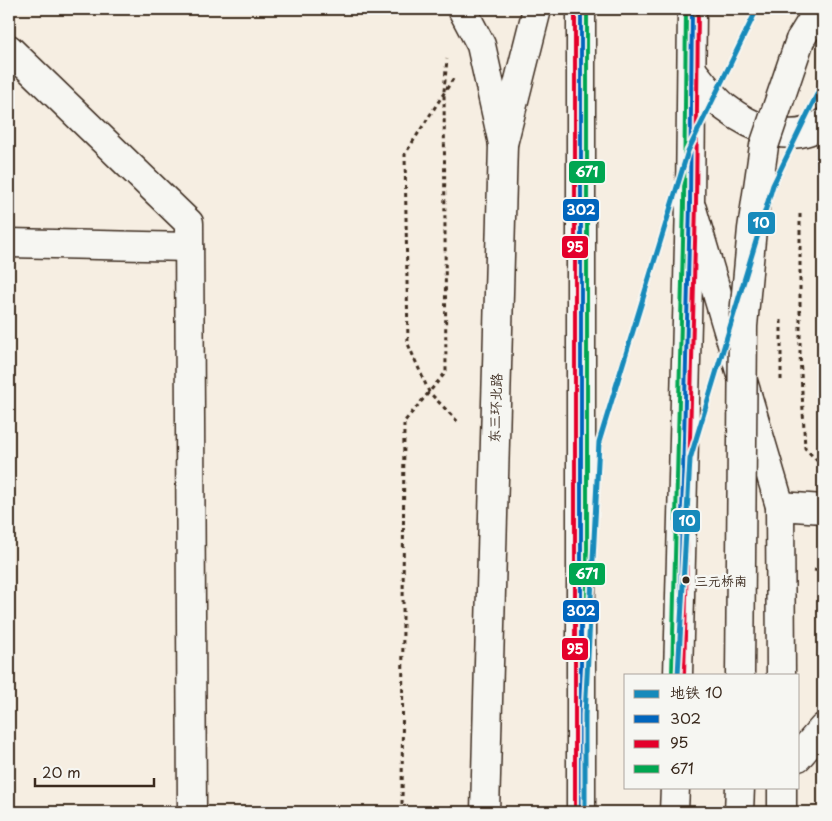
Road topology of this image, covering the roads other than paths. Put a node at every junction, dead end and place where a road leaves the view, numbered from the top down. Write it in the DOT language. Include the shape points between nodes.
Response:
graph roads {
  1 [pos="462,9"];
  2 [pos="537,9"];
  3 [pos="581,9"];
  4 [pos="692,9"];
  5 [pos="819,9"];
  6 [pos="9,49"];
  7 [pos="692,70"];
  8 [pos="823,123"];
  9 [pos="503,144"];
  10 [pos="690,203"];
  11 [pos="9,243"];
  12 [pos="189,247"];
  13 [pos="780,506"];
  14 [pos="823,508"];
  15 [pos="678,674"];
  16 [pos="740,674"];
  17 [pos="781,674"];
  18 [pos="823,728"];
  19 [pos="800,756"];
  20 [pos="675,788"];
  21 [pos="740,788"];
  22 [pos="782,788"];
  23 [pos="192,812"];
  24 [pos="486,812"];
  25 [pos="581,812"];
  26 [pos="674,812"];
  27 [pos="740,812"];
  28 [pos="782,812"];
  1 -- 9 [label="main road" via="480,45"];
  2 -- 9 [label="main road, 东三环北路"];
  3 -- 25 [label="main road"];
  4 -- 7 [label="main road"];
  5 -- 16 [label="main road, bridge" via="800,40 764,146 752,229 743,326"];
  6 -- 12 [label="main road" via="189,223"];
  7 -- 8 [label="main road" via="725,107 757,128 792,135"];
  7 -- 10 [label="main road"];
  9 -- 24 [label="main road, 东三环北路"];
  10 -- 13 [label="main road"];
  10 -- 15 [label="main road"];
  11 -- 12 [label="main road"];
  12 -- 23 [label="main road"];
  13 -- 14 [label="main road"];
  13 -- 17 [label="main road"];
  18 -- 19 [label="main road"];
  20 -- 26 [label="main road"];
  21 -- 27 [label="main road"];
  22 -- 28 [label="main road"];
}
